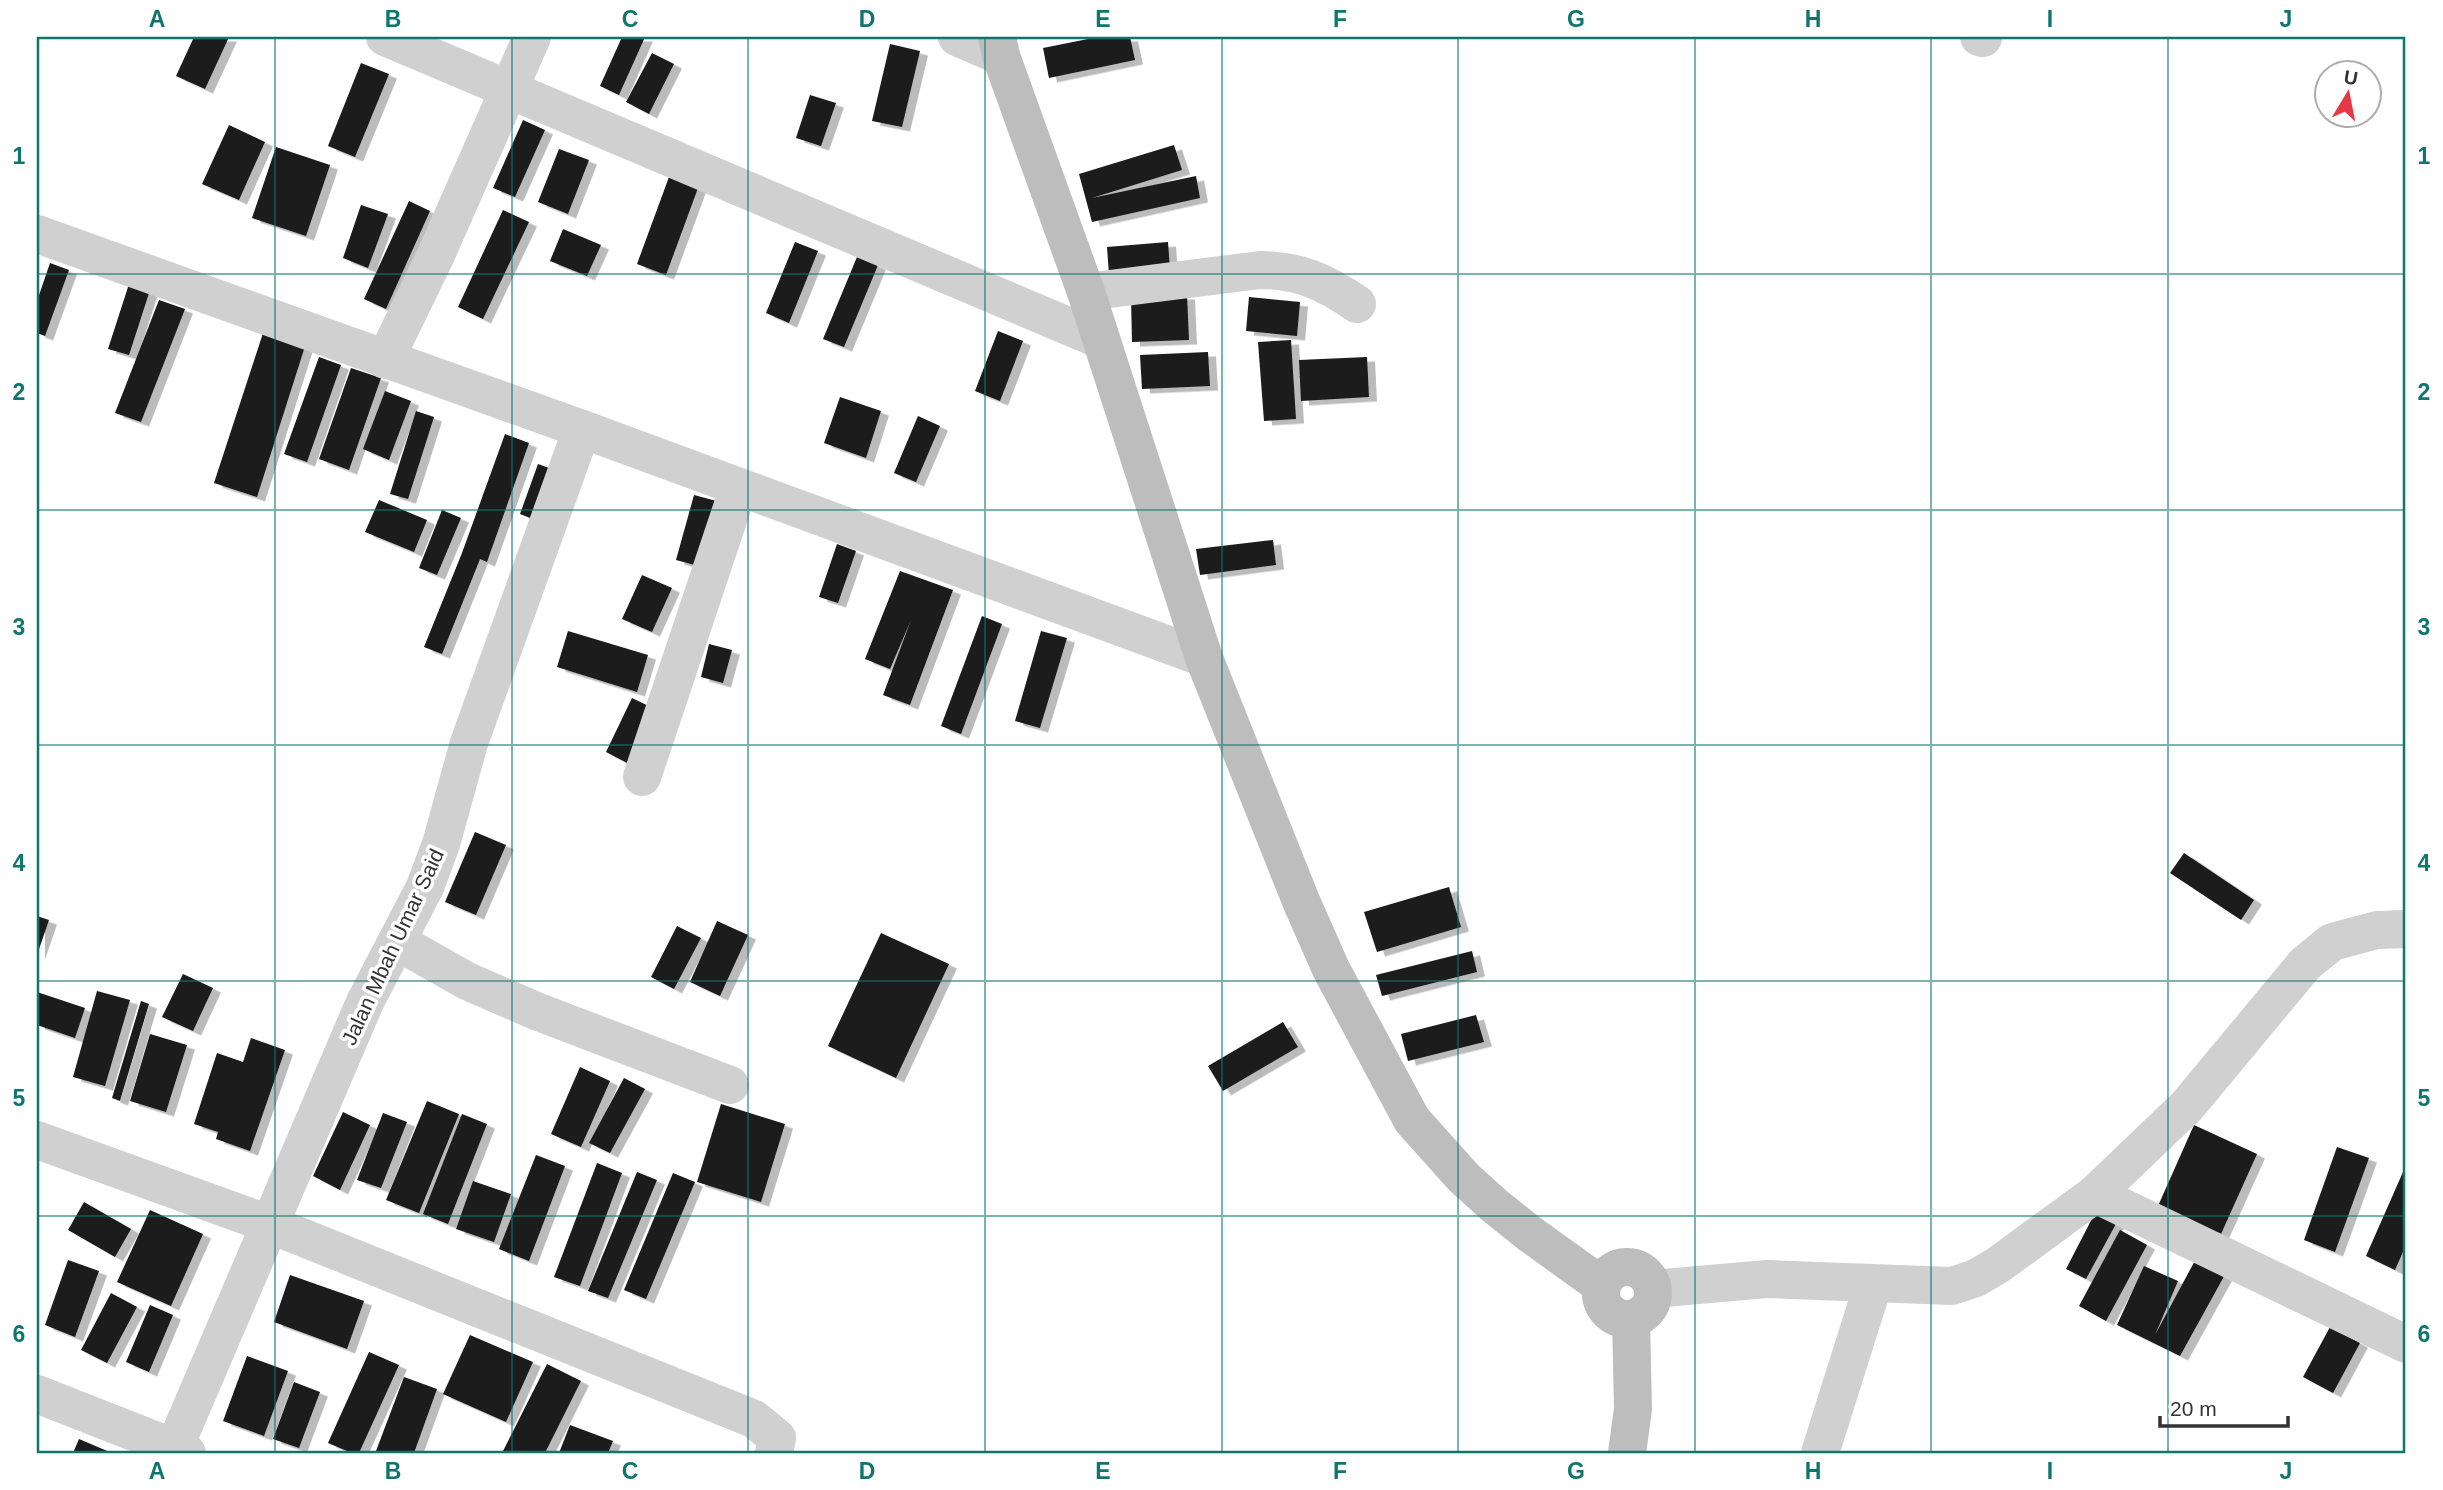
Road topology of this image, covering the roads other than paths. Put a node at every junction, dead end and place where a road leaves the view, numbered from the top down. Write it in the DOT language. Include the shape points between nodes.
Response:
graph roads {
  1 [pos="385,37"];
  2 [pos="532,37"];
  3 [pos="957,37"];
  4 [pos="999,47"];
  5 [pos="508,89"];
  6 [pos="37,234"];
  7 [pos="1086,292"];
  8 [pos="1357,304"];
  9 [pos="1101,340"];
  10 [pos="385,360"];
  11 [pos="582,429"];
  12 [pos="739,487"];
  13 [pos="1204,658"];
  14 [pos="642,777"];
  15 [pos="2406,929"];
  16 [pos="398,942"];
  17 [pos="730,1085"];
  18 [pos="37,1140"];
  19 [pos="2095,1194"];
  20 [pos="269,1224"];
  21 [pos="1601,1285"];
  22 [pos="1873,1285"];
  23 [pos="1653,1289"];
  24 [pos="1631,1319"];
  25 [pos="2406,1344"];
  26 [pos="37,1394"];
  27 [pos="178,1451"];
  28 [pos="774,1453"];
  29 [pos="1627,1453"];
  30 [pos="1820,1453"];
  1 -- 5 [label="street"];
  2 -- 5 [label="street"];
  3 -- 4 [label="street"];
  4 -- 7 [label="main road"];
  5 -- 9 [label="street"];
  5 -- 10 [label="street"];
  6 -- 10 [label="street"];
  7 -- 8 [label="street" via="1284,270 1310,277"];
  7 -- 9 [label="main road"];
  9 -- 13 [label="main road"];
  10 -- 11 [label="street"];
  11 -- 12 [label="street"];
  11 -- 16 [label="street, Jalan Mbah Umar Said" via="469,743 441,844"];
  12 -- 13 [label="street"];
  12 -- 14 [label="street"];
  13 -- 21 [label="main road" via="1331,969 1412,1120 1495,1206"];
  15 -- 19 [label="street" via="2377,930 2332,942 2305,964 2187,1105"];
  16 -- 17 [label="street" via="467,981 536,1011"];
  16 -- 20 [label="street, Jalan Mbah Umar Said" via="365,1002"];
  18 -- 20 [label="street"];
  19 -- 22 [label="street" via="1976,1278 1952,1286"];
  19 -- 25 [label="street"];
  20 -- 27 [label="street, Jalan Mbah Umar Said"];
  20 -- 28 [label="street" via="754,1419 777,1438"];
  21 -- 23 [label="main road" via="1612,1271 1629,1267 1645,1274"];
  21 -- 24 [label="main road" via="1604,1307 1616,1318"];
  22 -- 23 [label="street" via="1767,1279"];
  22 -- 30 [label="street"];
  23 -- 24 [label="main road" via="1646,1312"];
  24 -- 29 [label="main road" via="1633,1409"];
  26 -- 27 [label="street"];
}
